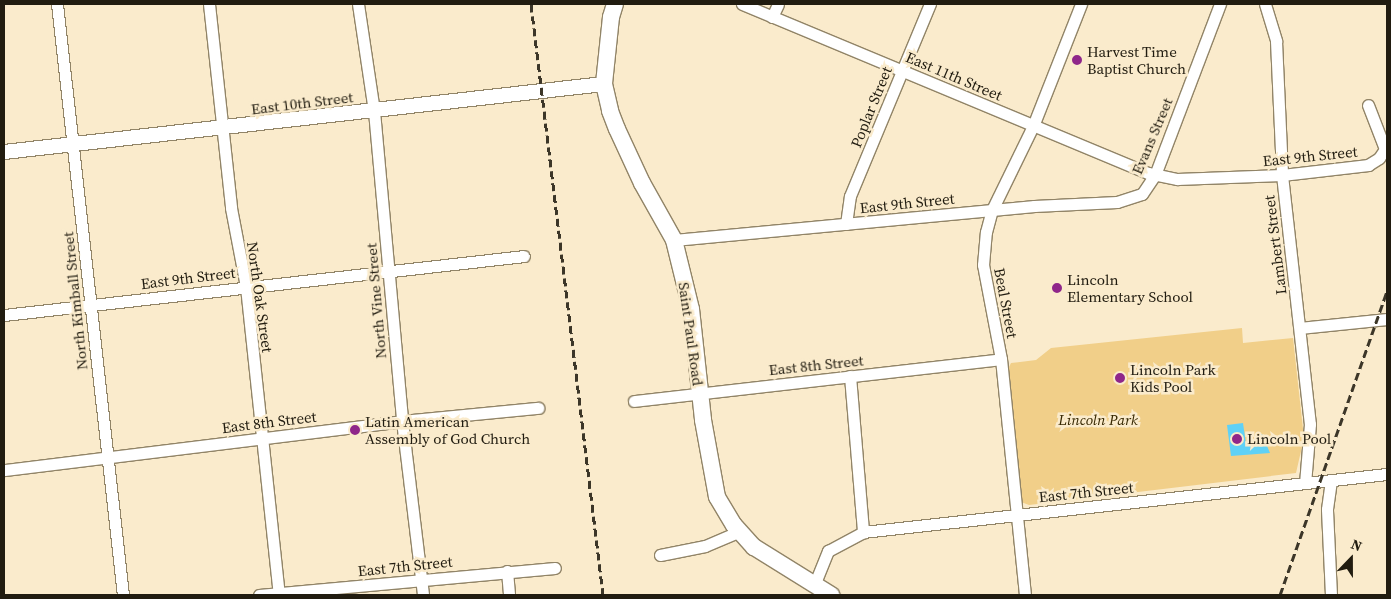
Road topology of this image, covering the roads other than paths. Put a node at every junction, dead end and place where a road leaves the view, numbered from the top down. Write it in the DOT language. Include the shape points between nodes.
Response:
graph roads {
  1 [pos="57,4"];
  2 [pos="209,4"];
  3 [pos="358,4"];
  4 [pos="615,4"];
  5 [pos="742,4"];
  6 [pos="778,4"];
  7 [pos="930,4"];
  8 [pos="1081,4"];
  9 [pos="1220,4"];
  10 [pos="1265,4"];
  11 [pos="772,17"];
  12 [pos="902,71"];
  13 [pos="604,84"];
  14 [pos="1368,105"];
  15 [pos="374,111"];
  16 [pos="1033,126"];
  17 [pos="222,129"];
  18 [pos="72,143"];
  19 [pos="4,152"];
  20 [pos="1282,174"];
  21 [pos="1155,175"];
  22 [pos="1142,194"];
  23 [pos="992,210"];
  24 [pos="846,224"];
  25 [pos="674,240"];
  26 [pos="524,256"];
  27 [pos="388,270"];
  28 [pos="246,287"];
  29 [pos="90,305"];
  30 [pos="4,315"];
  31 [pos="1387,318"];
  32 [pos="1300,328"];
  33 [pos="1001,359"];
  34 [pos="850,376"];
  35 [pos="700,393"];
  36 [pos="634,401"];
  37 [pos="538,408"];
  38 [pos="402,421"];
  39 [pos="263,438"];
  40 [pos="108,458"];
  41 [pos="4,470"];
  42 [pos="1387,474"];
  43 [pos="1331,480"];
  44 [pos="1305,484"];
  45 [pos="1016,515"];
  46 [pos="740,532"];
  47 [pos="863,532"];
  48 [pos="660,555"];
  49 [pos="555,568"];
  50 [pos="507,571"];
  51 [pos="421,579"];
  52 [pos="815,583"];
  53 [pos="279,594"];
  54 [pos="123,595"];
  55 [pos="259,595"];
  56 [pos="423,595"];
  57 [pos="509,595"];
  58 [pos="832,595"];
  59 [pos="1025,595"];
  60 [pos="1331,595"];
  1 -- 18 [label="street, North Kimball Street"];
  2 -- 17 [label="street, North Oak Street"];
  3 -- 15 [label="street, North Vine Street"];
  4 -- 13 [label="main road, Saint Paul Road"];
  5 -- 11 [label="street, East 11th Street"];
  6 -- 11 [label="street"];
  7 -- 12 [label="street, Poplar Street"];
  8 -- 16 [label="street, Beal Street"];
  9 -- 21 [label="street, Evans Street"];
  10 -- 20 [label="street, Lambert Street" via="1276,40"];
  11 -- 12 [label="street, East 11th Street"];
  12 -- 16 [label="street, East 11th Street"];
  12 -- 24 [label="street, Poplar Street" via="850,196"];
  13 -- 15 [label="street, East 10th Street"];
  13 -- 25 [label="main road, Saint Paul Road" via="617,129"];
  14 -- 20 [label="street, East 9th Street" via="1385,149 1379,158 1368,165"];
  15 -- 17 [label="street, East 10th Street"];
  15 -- 27 [label="street, North Vine Street"];
  16 -- 21 [label="street, East 11th Street"];
  16 -- 23 [label="street, Beal Street"];
  17 -- 18 [label="street, East 10th Street"];
  17 -- 28 [label="street, North Oak Street" via="231,208"];
  18 -- 19 [label="street, East 10th Street"];
  18 -- 29 [label="street, North Kimball Street"];
  20 -- 21 [label="street, East 9th Street" via="1201,179"];
  20 -- 32 [label="street, Lambert Street"];
  21 -- 22 [label="street, Evans Street"];
  22 -- 23 [label="street, East 9th Street" via="1118,202"];
  23 -- 24 [label="street, East 9th Street"];
  23 -- 33 [label="street, Beal Street" via="983,265"];
  24 -- 25 [label="street, East 9th Street"];
  25 -- 35 [label="main road, Saint Paul Road" via="691,309"];
  26 -- 27 [label="street, East 9th Street"];
  27 -- 28 [label="street, East 9th Street"];
  27 -- 38 [label="street, North Vine Street"];
  28 -- 29 [label="street, East 9th Street"];
  28 -- 39 [label="street, North Oak Street"];
  29 -- 30 [label="street, East 9th Street"];
  29 -- 40 [label="street, North Kimball Street"];
  31 -- 32 [label="street"];
  32 -- 44 [label="street, Lambert Street" via="1310,424"];
  33 -- 34 [label="street, East 8th Street"];
  33 -- 45 [label="street, Beal Street"];
  34 -- 35 [label="street, East 8th Street"];
  34 -- 47 [label="street"];
  35 -- 36 [label="street, East 8th Street"];
  35 -- 46 [label="main road, Saint Paul Road" via="717,497"];
  37 -- 38 [label="street, East 8th Street"];
  38 -- 39 [label="street, East 8th Street"];
  38 -- 51 [label="street, North Vine Street"];
  39 -- 40 [label="street, East 8th Street"];
  39 -- 53 [label="street, North Oak Street"];
  40 -- 41 [label="street, East 8th Street"];
  40 -- 54 [label="street, North Kimball Street"];
  42 -- 43 [label="street, East 7th Street"];
  43 -- 44 [label="street, East 7th Street"];
  43 -- 60 [label="street" via="1327,509"];
  44 -- 45 [label="street, East 7th Street"];
  45 -- 47 [label="street, East 7th Street"];
  45 -- 59 [label="street, Beal Street"];
  46 -- 48 [label="street" via="705,546"];
  46 -- 52 [label="main road, Saint Paul Road" via="754,548"];
  47 -- 52 [label="street, East 7th Street" via="828,551"];
  49 -- 50 [label="street, East 7th Street"];
  50 -- 51 [label="street, East 7th Street"];
  50 -- 57 [label="street"];
  51 -- 53 [label="street, East 7th Street"];
  51 -- 56 [label="street, North Vine Street"];
  52 -- 58 [label="main road, Saint Paul Road"];
  53 -- 55 [label="street, East 7th Street"];
}
